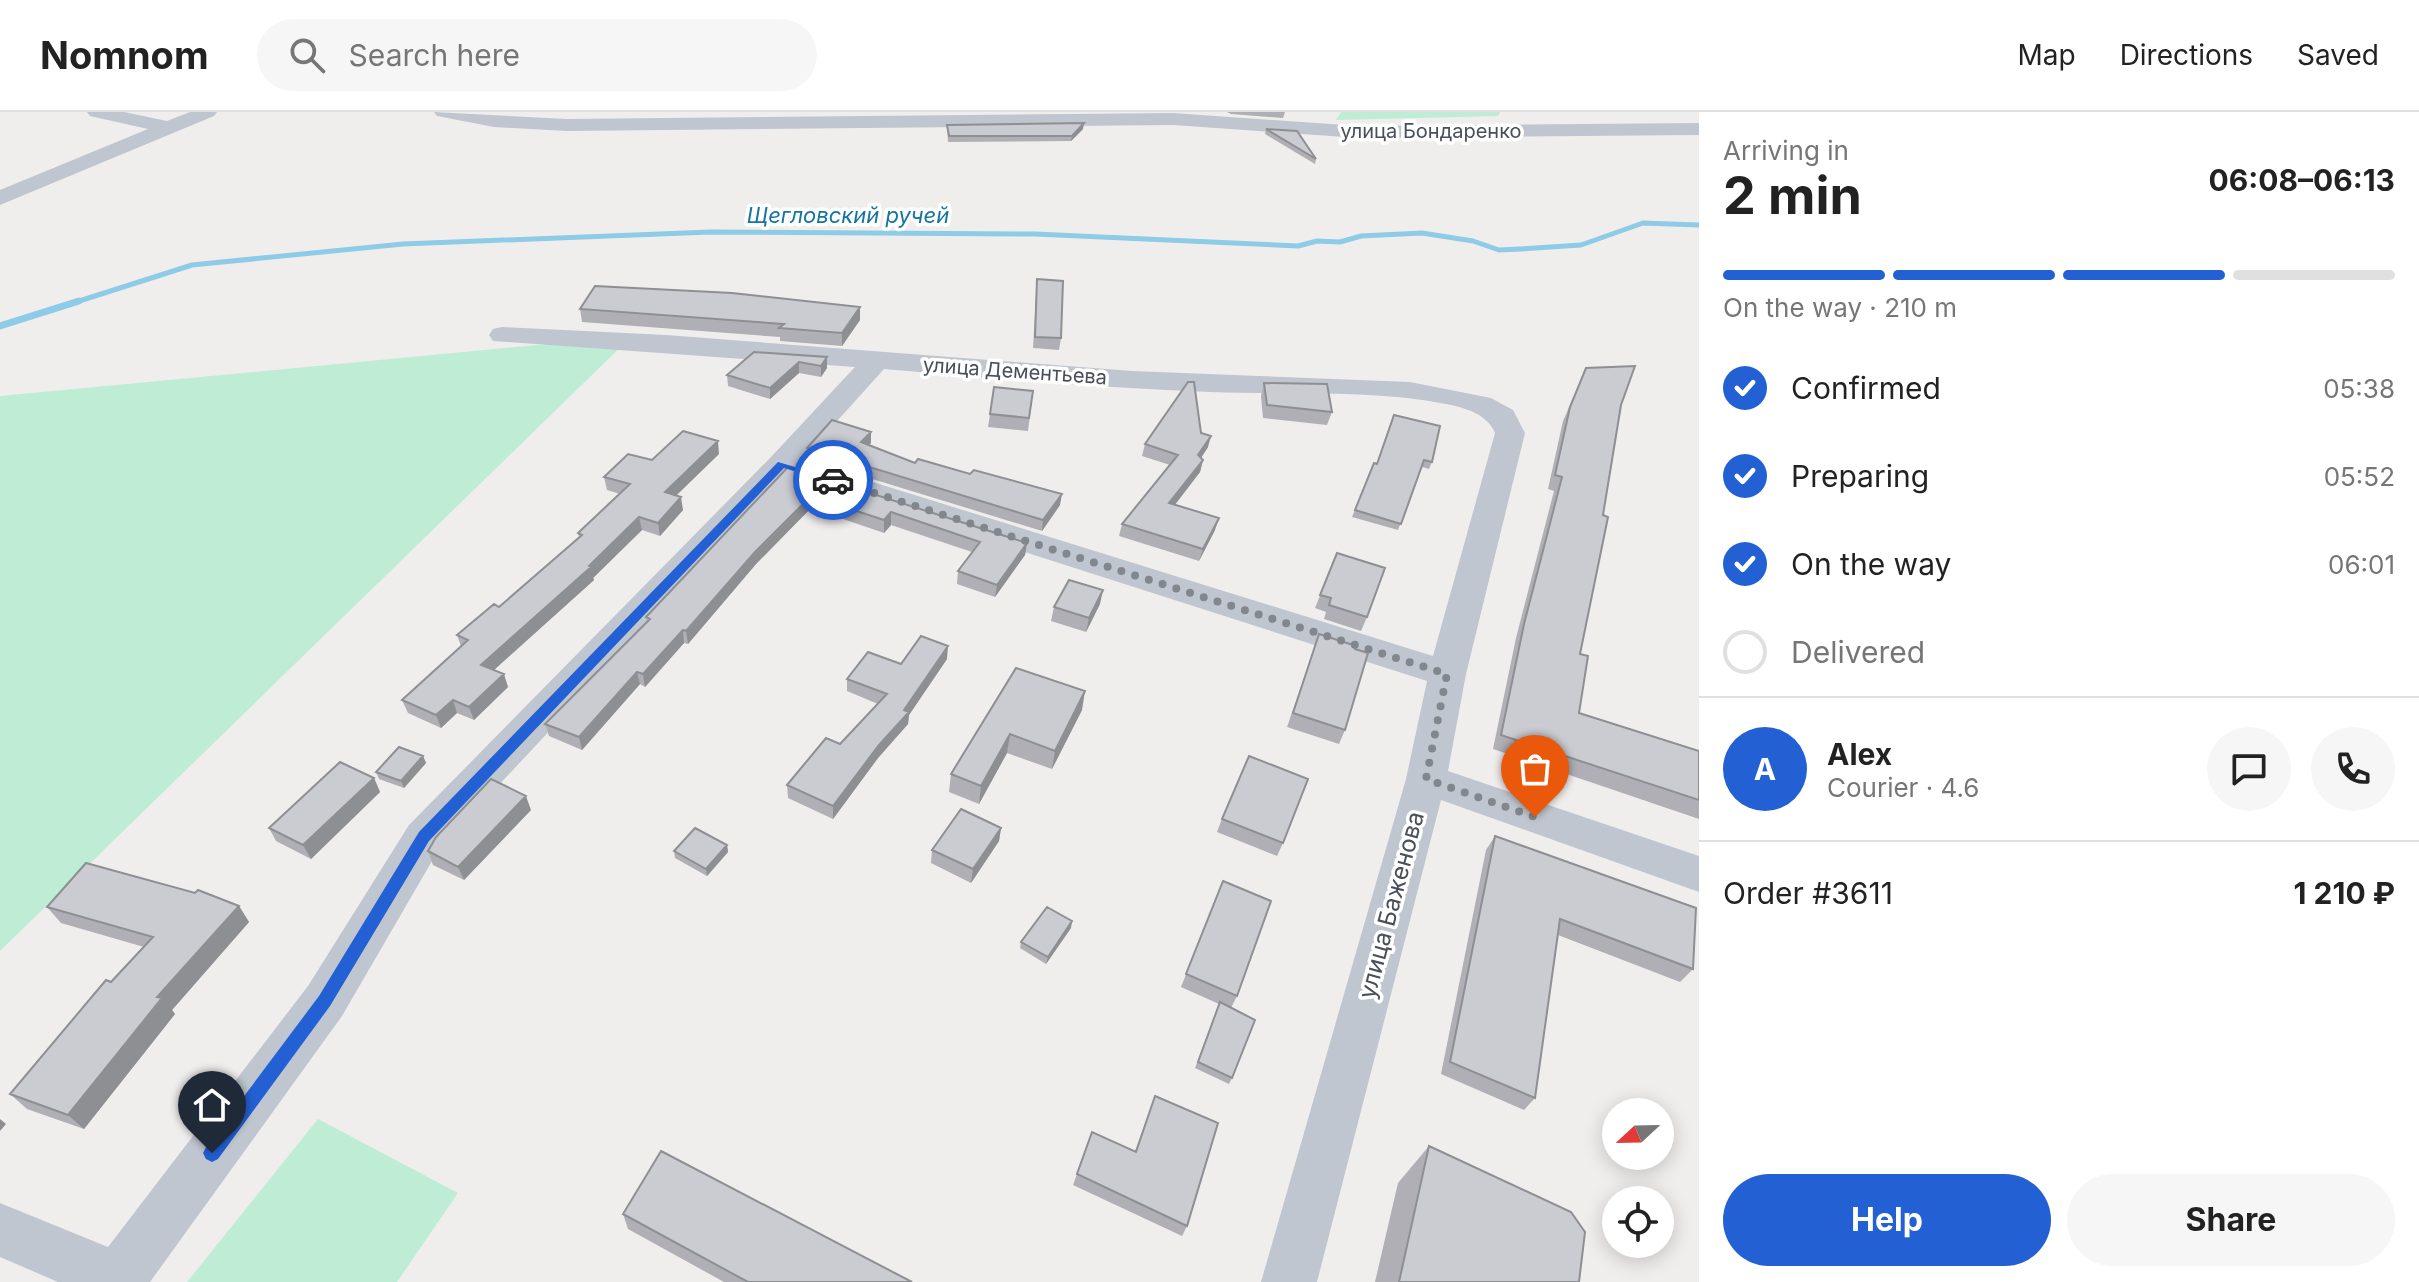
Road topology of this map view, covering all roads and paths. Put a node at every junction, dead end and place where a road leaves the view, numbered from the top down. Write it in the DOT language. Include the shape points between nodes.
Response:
graph roads {
  1 [pos="97,112"];
  2 [pos="207,112"];
  3 [pos="444,112"];
  4 [pos="170,128"];
  5 [pos="1699,129"];
  6 [pos="0,198"];
  7 [pos="502,335"];
  8 [pos="876,361"];
  9 [pos="1510,433"];
  10 [pos="782,464"];
  11 [pos="1447,674"];
  12 [pos="1426,779"];
  13 [pos="1699,874"];
  14 [pos="0,1230"];
  15 [pos="117,1281"];
  16 [pos="1289,1282"];
  1 -- 4 [label="street"];
  2 -- 4 [label="street"];
  3 -- 5 [label="street, улица Бондаренко" via="567,125 1173,119 1359,132"];
  4 -- 6 [label="street"];
  7 -- 8 [label="street, улица Дементьева"];
  8 -- 9 [label="street, улица Дементьева" via="1204,384 1423,391 1469,399 1504,414"];
  8 -- 10 [label="street"];
  9 -- 11 [label="street, улица Баженова"];
  10 -- 11 [label="street"];
  10 -- 15 [label="street" via="424,837 325,1001"];
  11 -- 12 [label="street, улица Баженова"];
  12 -- 13 [label="street"];
  12 -- 16 [label="street, улица Баженова"];
  14 -- 15 [label="street"];
}
